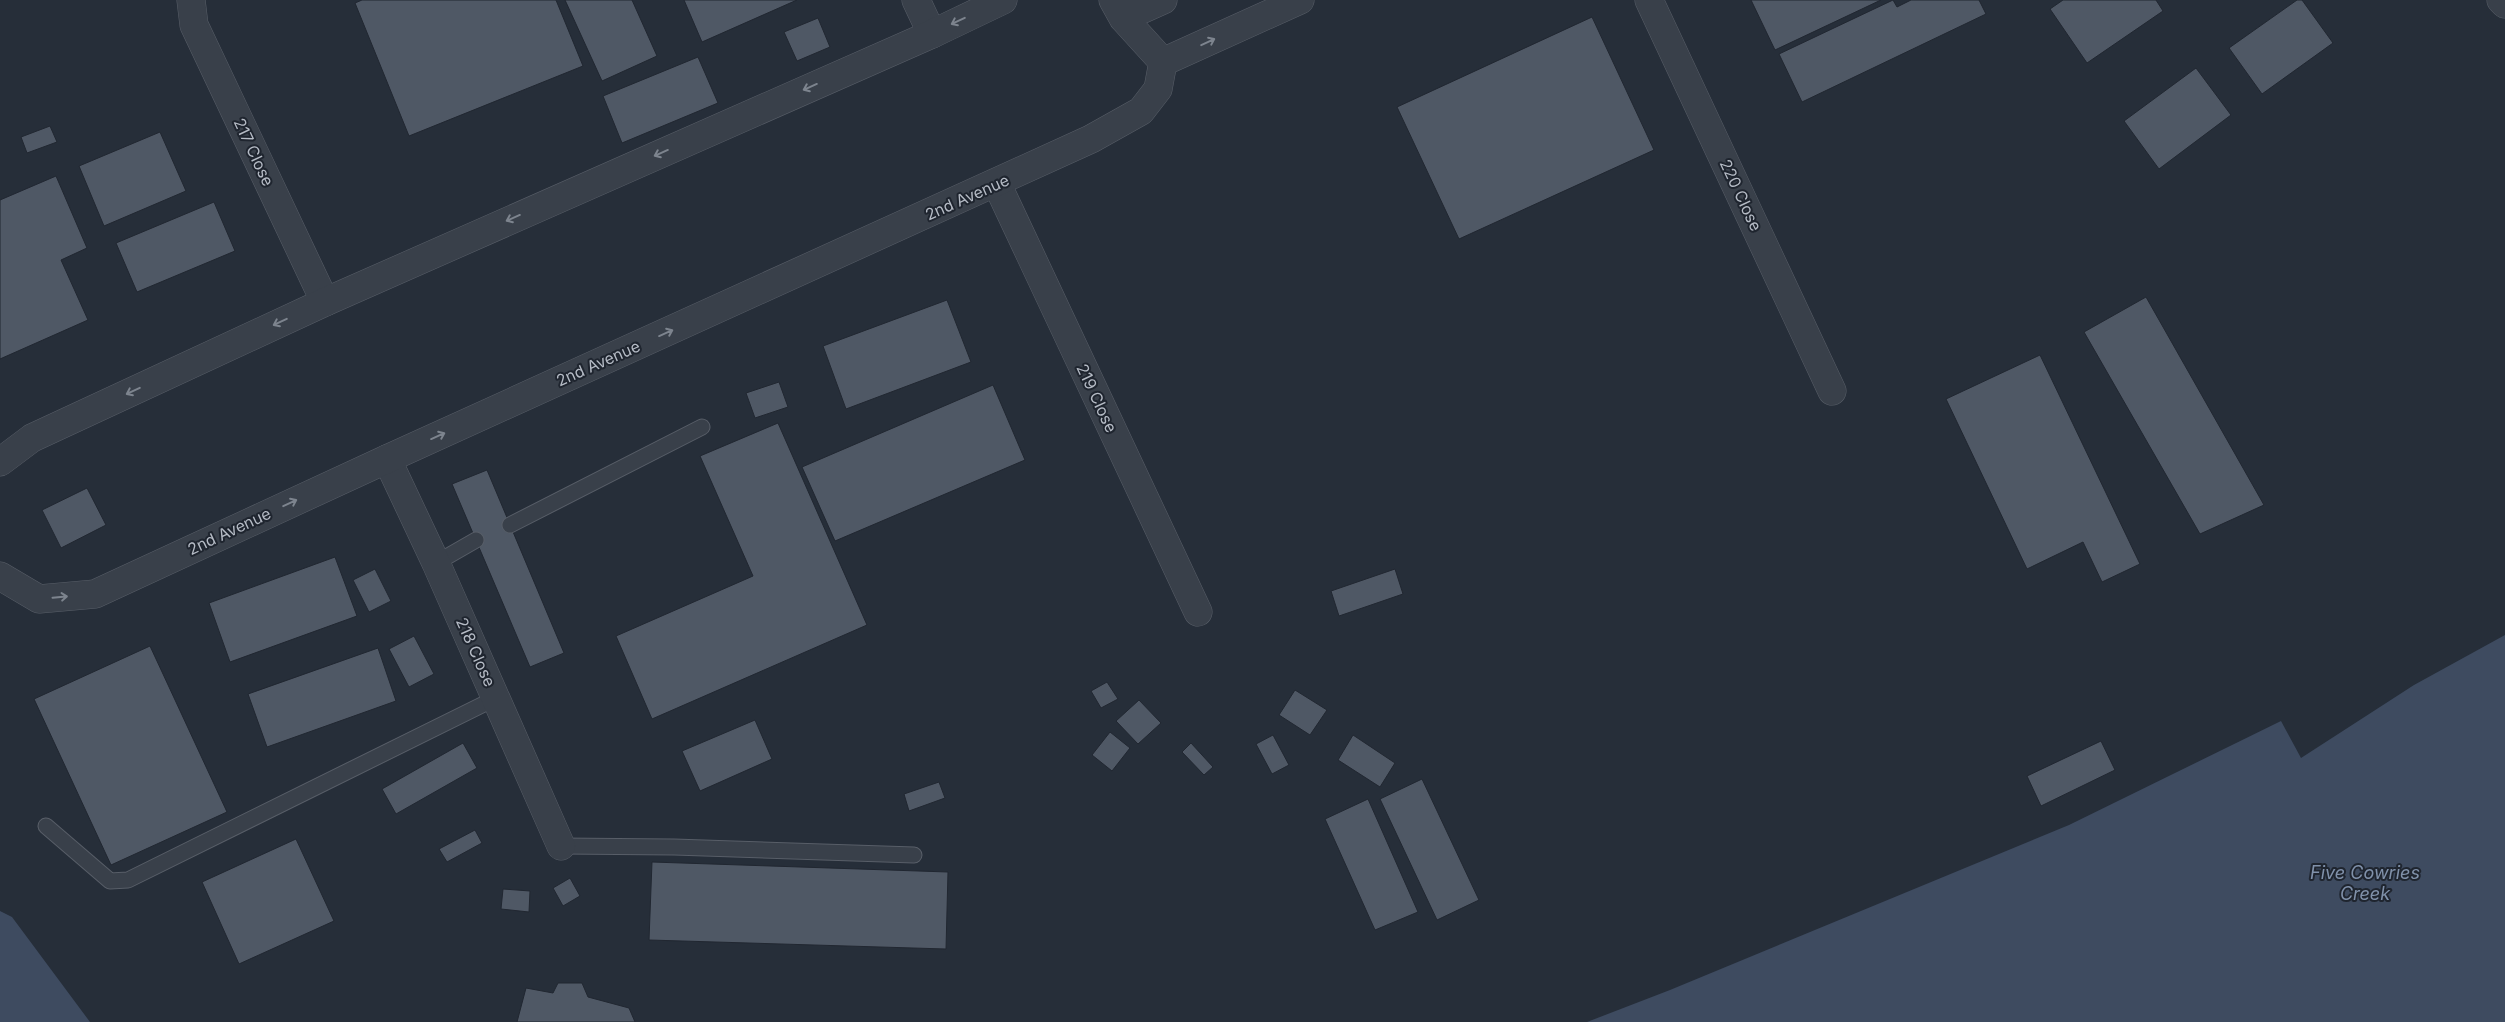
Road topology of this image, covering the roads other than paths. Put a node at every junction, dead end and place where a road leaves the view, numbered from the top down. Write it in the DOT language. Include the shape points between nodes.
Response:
graph roads {
  1 [pos="190,0"];
  2 [pos="916,0"];
  3 [pos="1002,0"];
  4 [pos="1163,0"];
  5 [pos="1300,0"];
  6 [pos="1649,0"];
  7 [pos="2501,0"];
  8 [pos="2505,4"];
  9 [pos="1118,9"];
  10 [pos="932,34"];
  11 [pos="1163,62"];
  12 [pos="996,184"];
  13 [pos="325,302"];
  14 [pos="1832,391"];
  15 [pos="702,427"];
  16 [pos="387,458"];
  17 [pos="0,462"];
  18 [pos="510,524"];
  19 [pos="476,540"];
  20 [pos="436,563"];
  21 [pos="0,576"];
  22 [pos="1198,612"];
  23 [pos="496,698"];
  24 [pos="46,826"];
  25 [pos="561,846"];
  26 [pos="914,855"];
  1 -- 13 [label="street, 217 Close" via="194,25"];
  2 -- 10 [label="street"];
  3 -- 10 [label="street, one-way"];
  4 -- 9 [label="street"];
  11 -- 5 [label="street, one-way"];
  6 -- 14 [label="street, 220 Close"];
  7 -- 8 [label="street"];
  9 -- 11 [label="street"];
  10 -- 13 [label="street, one-way"];
  11 -- 12 [label="street, 2nd Avenue" via="1158,89 1141,110 1091,139"];
  16 -- 12 [label="street, 2nd Avenue, one-way"];
  12 -- 22 [label="street, 219 Close"];
  13 -- 17 [label="street, one-way" via="32,438"];
  15 -- 18 [label="lane"];
  16 -- 20 [label="street, 218 Close"];
  21 -- 16 [label="street, 2nd Avenue, one-way" via="39,599 94,594"];
  19 -- 20 [label="lane"];
  20 -- 23 [label="street, 218 Close"];
  23 -- 24 [label="lane" via="128,880 110,881"];
  23 -- 25 [label="street, 218 Close"];
  25 -- 26 [label="lane"];
}
